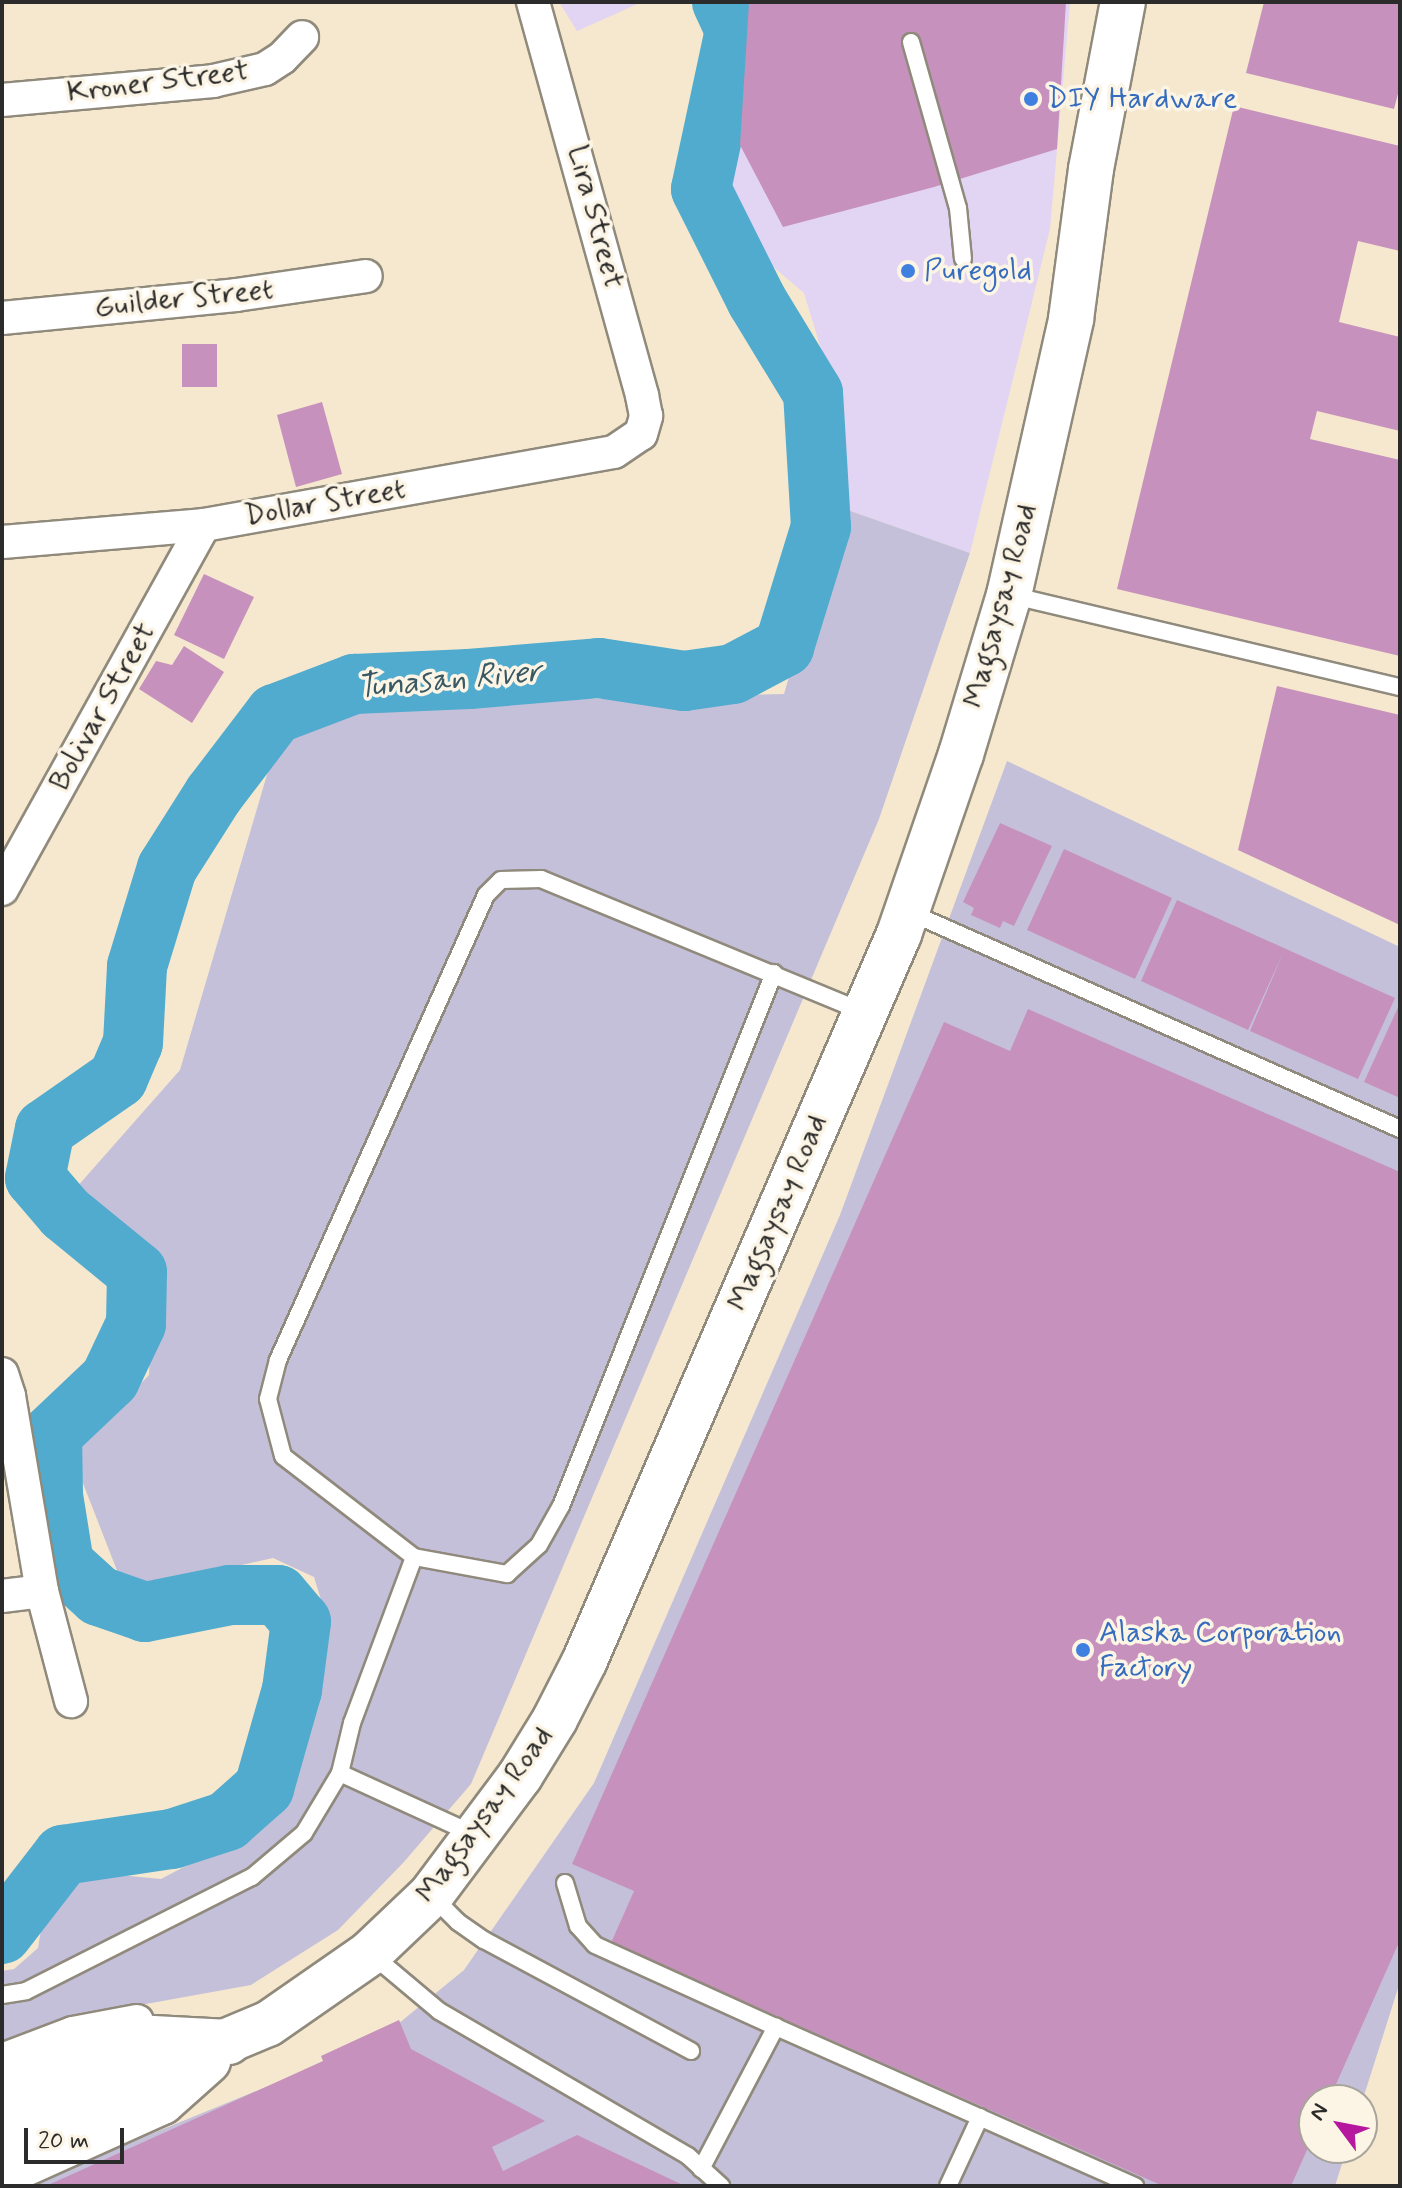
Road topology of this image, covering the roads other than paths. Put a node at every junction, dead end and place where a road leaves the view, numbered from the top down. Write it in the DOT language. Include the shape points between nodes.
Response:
graph roads {
  1 [pos="533,2"];
  2 [pos="1123,2"];
  3 [pos="302,37"];
  4 [pos="911,42"];
  5 [pos="2,100"];
  6 [pos="963,259"];
  7 [pos="366,276"];
  8 [pos="2,318"];
  9 [pos="641,434"];
  10 [pos="204,525"];
  11 [pos="2,542"];
  12 [pos="1009,595"];
  13 [pos="1400,687"];
  14 [pos="2,889"];
  15 [pos="907,911"];
  16 [pos="774,973"];
  17 [pos="865,1012"];
  18 [pos="1400,1129"];
  19 [pos="2,1374"];
  20 [pos="414,1557"];
  21 [pos="42,1591"];
  22 [pos="2,1596"];
  23 [pos="71,1701"];
  24 [pos="340,1773"];
  25 [pos="476,1835"];
  26 [pos="565,1883"];
  27 [pos="431,1895"];
  28 [pos="370,1953"];
  29 [pos="2,1995"];
  30 [pos="268,2024"];
  31 [pos="776,2027"];
  32 [pos="229,2042"];
  33 [pos="691,2051"];
  34 [pos="2,2060"];
  35 [pos="2,2089"];
  36 [pos="980,2117"];
  37 [pos="20,2128"];
  38 [pos="701,2169"];
  39 [pos="2,2174"];
  40 [pos="721,2186"];
  41 [pos="948,2186"];
  42 [pos="1135,2186"];
  1 -- 9 [label="street, Lira Street" via="642,395 646,416"];
  2 -- 12 [label="main road, Magsaysay Road" via="1091,169 1071,319"];
  3 -- 5 [label="street, Kroner Street" via="265,69 213,81"];
  4 -- 6 [label="lane" via="958,208"];
  7 -- 8 [label="street, Guilder Street"];
  9 -- 10 [label="street, Dollar Street" via="614,452"];
  10 -- 11 [label="street, Dollar Street"];
  10 -- 14 [label="street, Bolivar Street"];
  12 -- 13 [label="lane"];
  12 -- 15 [label="main road, Magsaysay Road"];
  15 -- 17 [label="main road, Magsaysay Road"];
  15 -- 18 [label="lane"];
  16 -- 17 [label="lane"];
  16 -- 20 [label="lane" via="561,1506 539,1545 507,1574"];
  16 -- 20 [label="lane" via="541,879 501,880 486,895 278,1360 268,1399 283,1456"];
  17 -- 25 [label="main road, Magsaysay Road" via="585,1660 520,1776"];
  19 -- 21 [label="street"];
  20 -- 24 [label="lane" via="352,1723"];
  21 -- 22 [label="street"];
  21 -- 23 [label="street"];
  24 -- 25 [label="lane"];
  24 -- 29 [label="lane" via="304,1833 252,1877 26,1991"];
  25 -- 27 [label="main road, Magsaysay Road"];
  26 -- 31 [label="lane" via="578,1926 595,1945"];
  27 -- 28 [label="main road, Magsaysay Road"];
  27 -- 33 [label="lane" via="484,1940"];
  28 -- 30 [label="main road, Magsaysay Road"];
  28 -- 38 [label="lane" via="439,2011 688,2156"];
  30 -- 32 [label="main road, Magsaysay Road"];
  30 -- 34 [label="street" via="189,2018 133,2021 73,2033"];
  31 -- 36 [label="lane"];
  31 -- 38 [label="lane"];
  32 -- 35 [label="main road" via="134,2037"];
  32 -- 37 [label="main road, Magsaysay Road"];
  32 -- 39 [label="main road" via="162,2102"];
  36 -- 41 [label="lane"];
  36 -- 42 [label="lane"];
  38 -- 40 [label="lane"];
}
